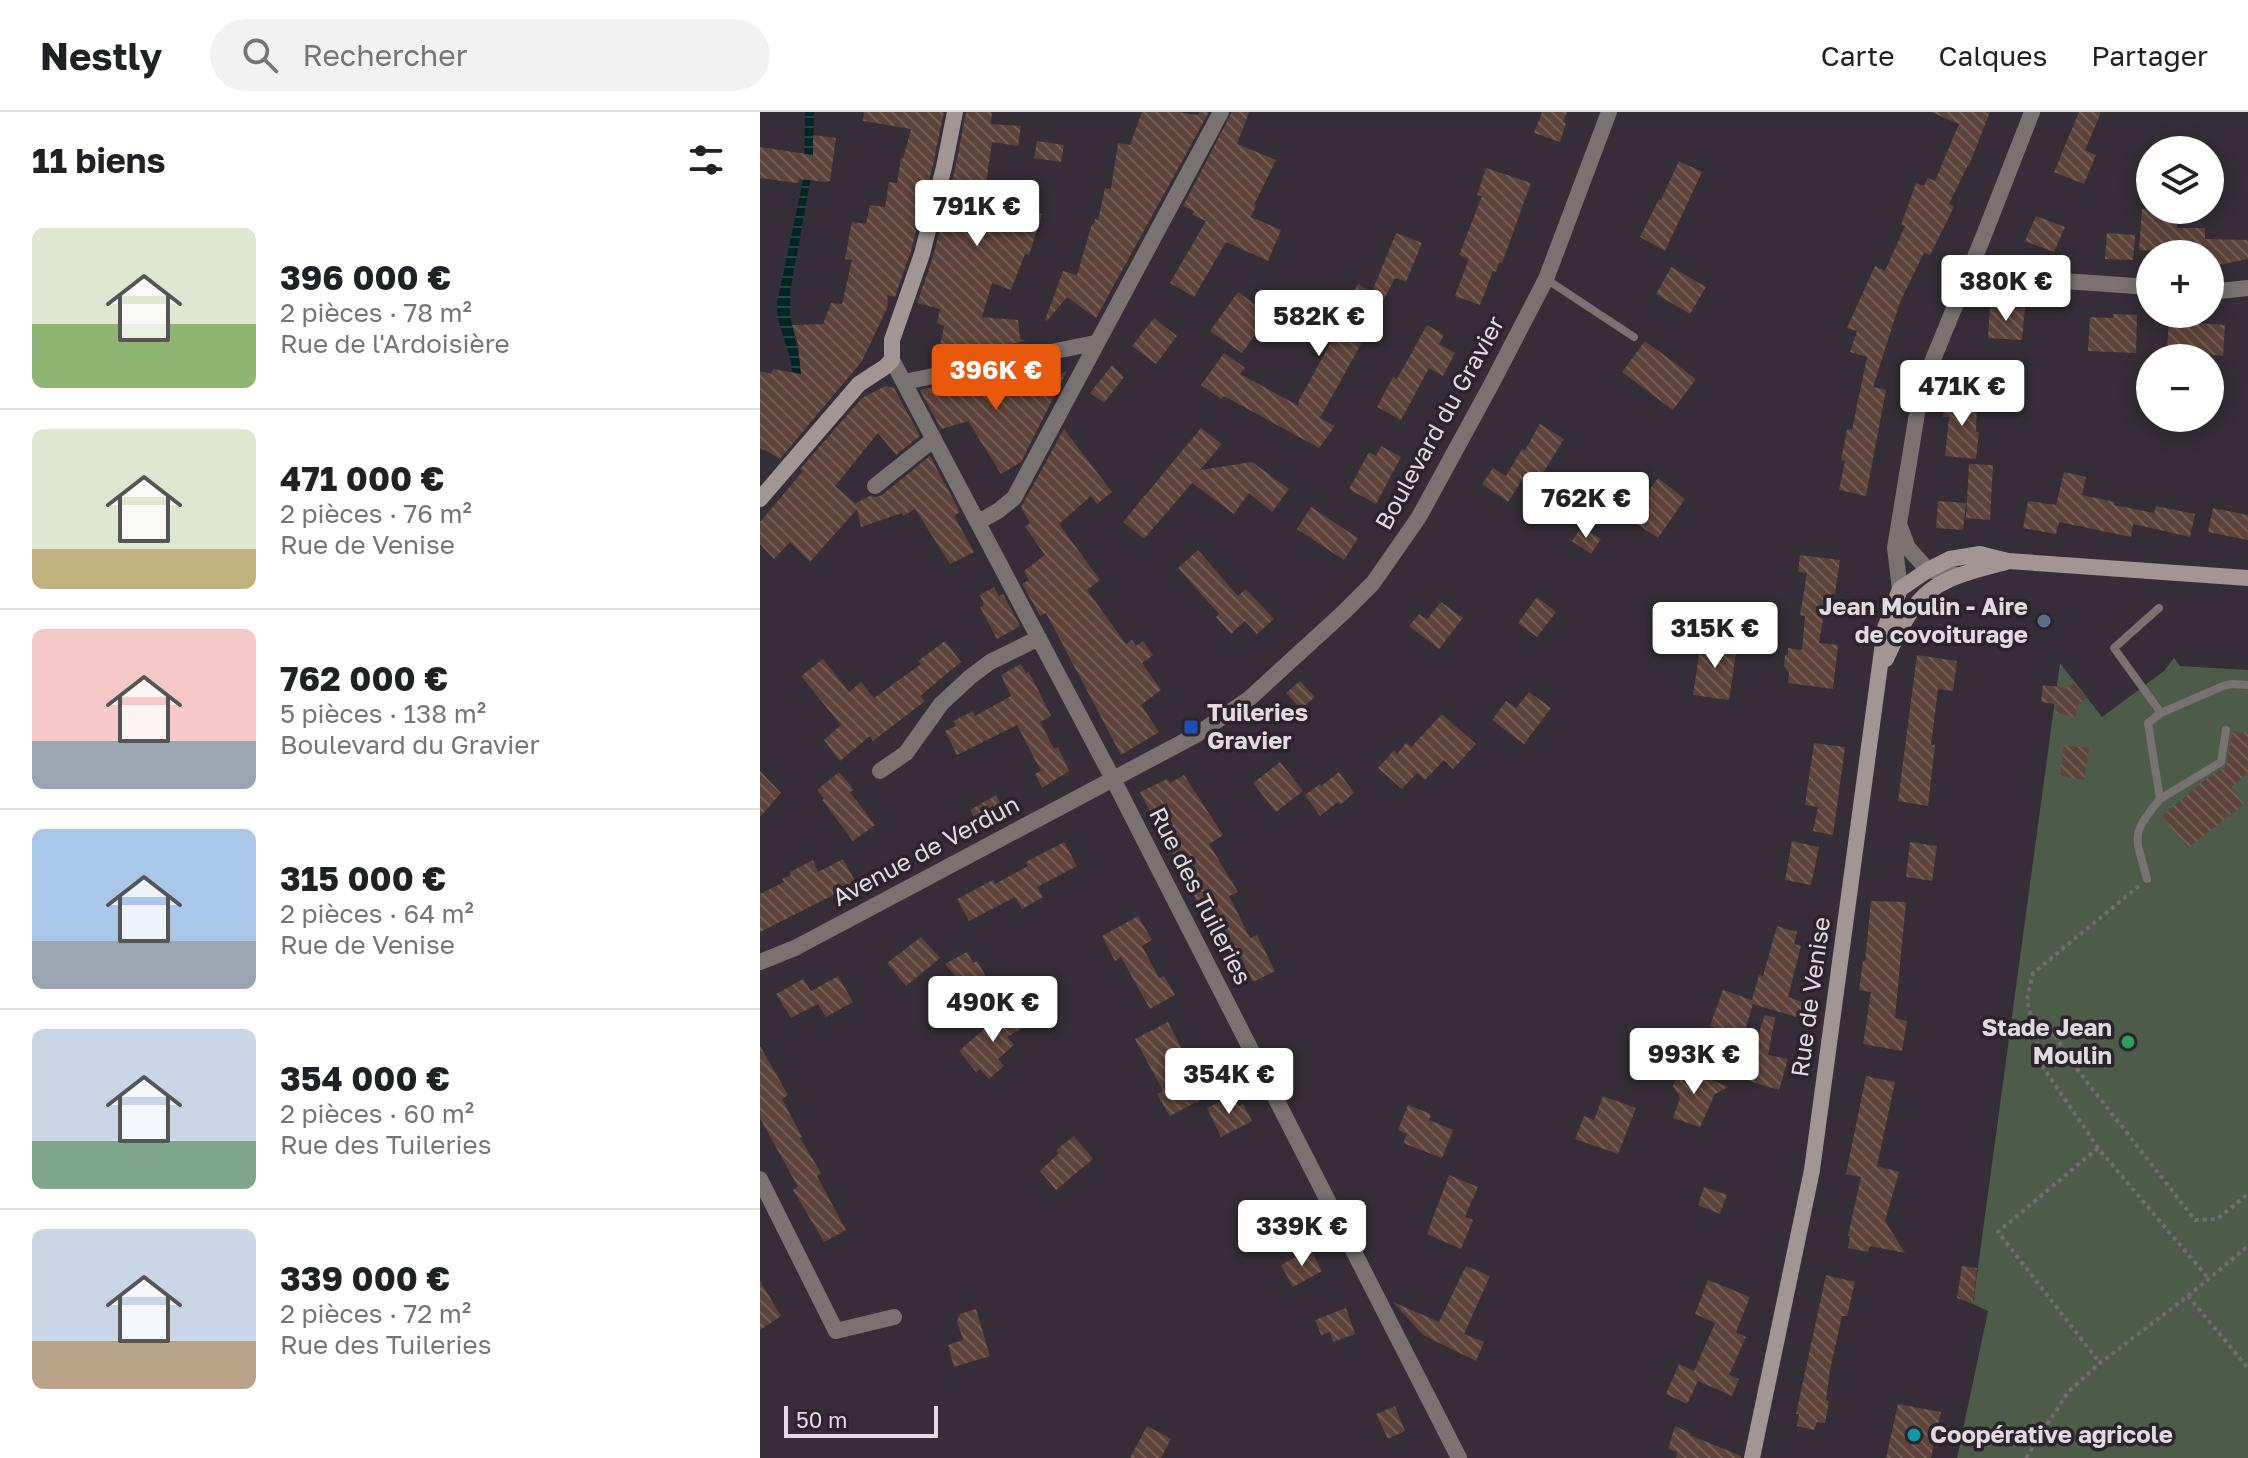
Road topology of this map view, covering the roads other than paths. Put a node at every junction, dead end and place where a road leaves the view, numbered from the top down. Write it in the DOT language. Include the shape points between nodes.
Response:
graph roads {
  1 [pos="955,112"];
  2 [pos="1221,112"];
  3 [pos="1609,112"];
  4 [pos="2032,112"];
  5 [pos="1969,267"];
  6 [pos="1546,279"];
  7 [pos="2136,286"];
  8 [pos="2248,288"];
  9 [pos="2224,291"];
  10 [pos="1634,337"];
  11 [pos="1095,343"];
  12 [pos="892,360"];
  13 [pos="904,382"];
  14 [pos="934,439"];
  15 [pos="875,486"];
  16 [pos="760,499"];
  17 [pos="978,522"];
  18 [pos="1899,523"];
  19 [pos="2008,561"];
  20 [pos="1928,570"];
  21 [pos="1957,575"];
  22 [pos="2248,578"];
  23 [pos="1900,589"];
  24 [pos="2159,608"];
  25 [pos="1039,638"];
  26 [pos="1878,675"];
  27 [pos="2248,685"];
  28 [pos="2161,713"];
  29 [pos="2226,730"];
  30 [pos="880,771"];
  31 [pos="1113,779"];
  32 [pos="2160,799"];
  33 [pos="2147,879"];
  34 [pos="760,962"];
  35 [pos="760,1179"];
  36 [pos="894,1317"];
  37 [pos="1459,1458"];
  38 [pos="1752,1458"];
  1 -- 12 [label="main road" via="922,254 892,340"];
  2 -- 11 [label="street"];
  3 -- 6 [label="street, Boulevard du Gravier"];
  4 -- 5 [label="street, Rue de Venise"];
  5 -- 7 [label="street" via="1991,276"];
  5 -- 18 [label="street, Rue de Venise" via="1921,389"];
  6 -- 10 [label="lane"];
  6 -- 31 [label="street, Boulevard du Gravier" via="1419,517 1373,583 1250,698 1196,735"];
  8 -- 9 [label="street"];
  11 -- 13 [label="street"];
  11 -- 17 [label="street" via="1014,498"];
  12 -- 13 [label="street, Rue des Tuileries"];
  12 -- 16 [label="main road" via="859,384"];
  13 -- 14 [label="street, Rue des Tuileries"];
  14 -- 15 [label="street"];
  14 -- 17 [label="street, Rue des Tuileries"];
  17 -- 25 [label="street, Rue des Tuileries"];
  18 -- 20 [label="street" via="1908,548"];
  18 -- 23 [label="street, Rue de Venise" via="1895,548"];
  19 -- 20 [label="main road" via="1980,554 1950,559"];
  19 -- 21 [label="main road"];
  19 -- 22 [label="main road"];
  20 -- 21 [label="street"];
  20 -- 23 [label="main road"];
  21 -- 26 [label="main road" via="1925,594 1901,626"];
  23 -- 26 [label="main road, Rue de Venise" via="1885,628"];
  24 -- 28 [label="lane" via="2114,648"];
  25 -- 30 [label="street" via="969,678 941,704 906,753"];
  25 -- 31 [label="street, Rue des Tuileries"];
  26 -- 38 [label="main road, Rue de Venise" via="1812,1170"];
  27 -- 28 [label="lane" via="2223,686"];
  28 -- 32 [label="lane" via="2148,723"];
  29 -- 32 [label="lane" via="2221,762"];
  31 -- 34 [label="street, Avenue de Verdun"];
  31 -- 37 [label="street, Rue des Tuileries"];
  32 -- 33 [label="lane" via="2136,838"];
  35 -- 36 [label="street" via="836,1331"];
}
